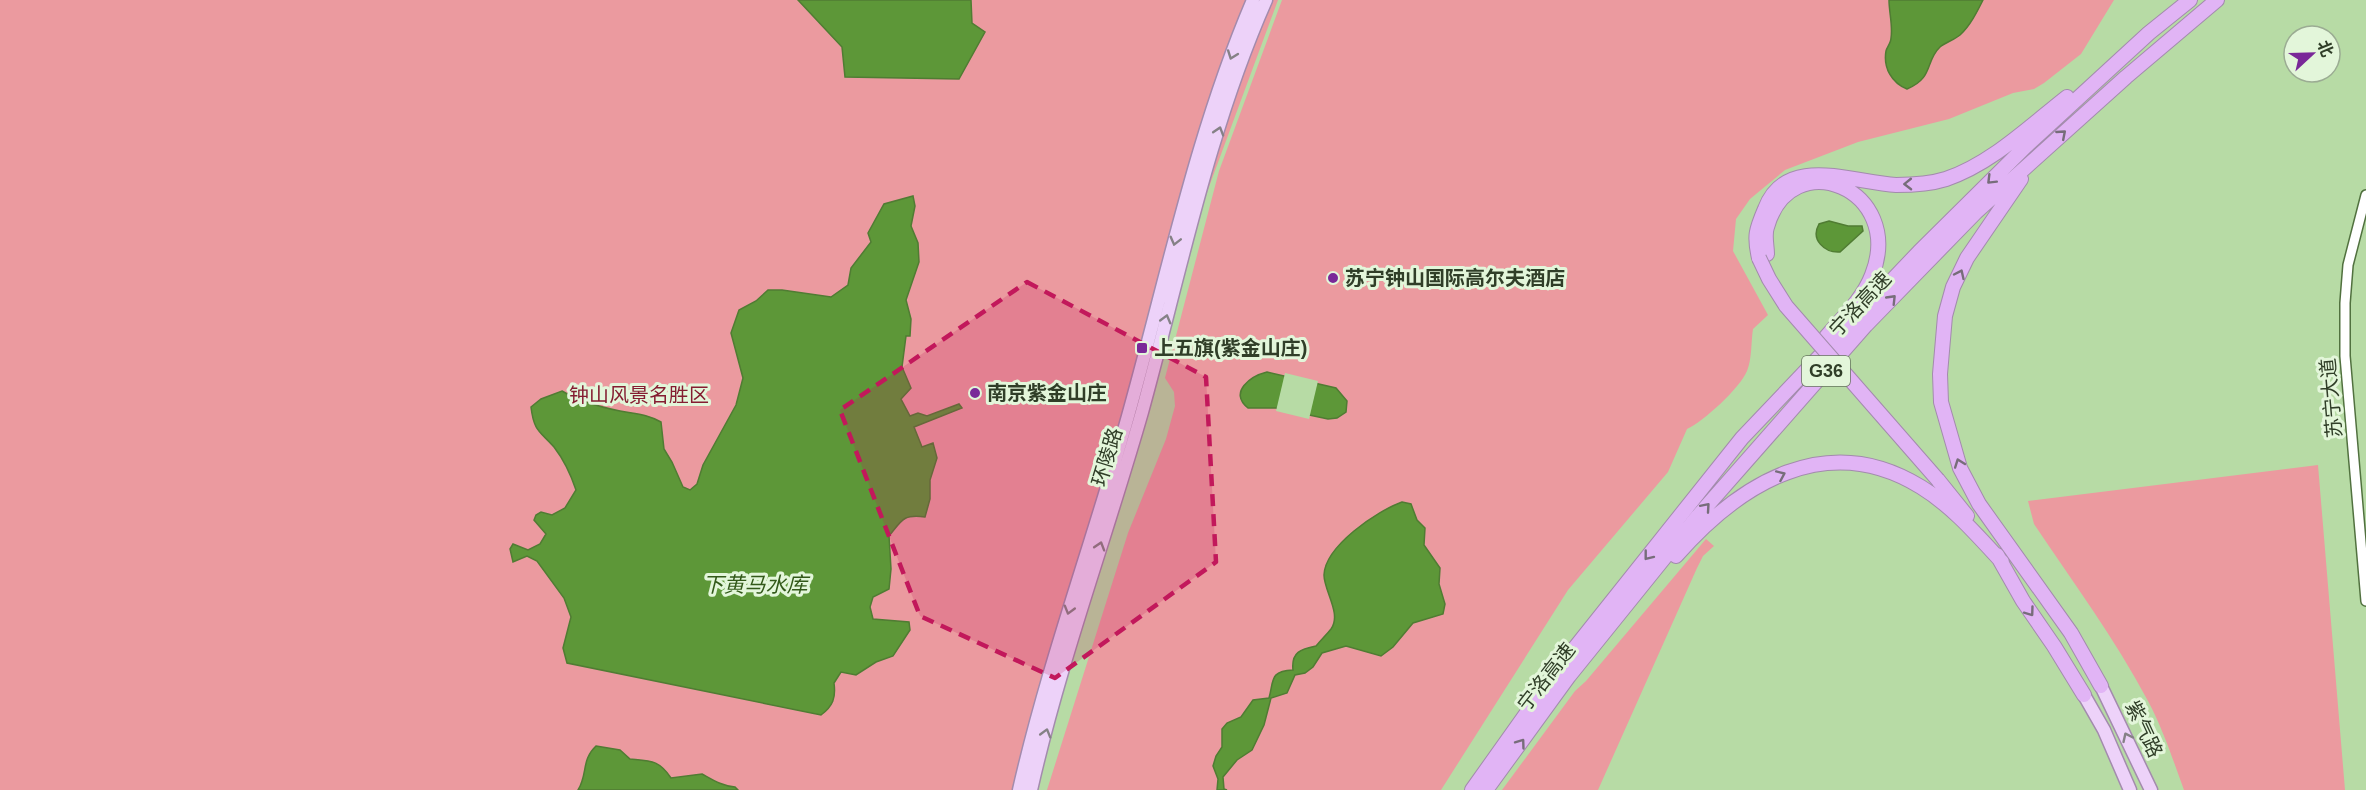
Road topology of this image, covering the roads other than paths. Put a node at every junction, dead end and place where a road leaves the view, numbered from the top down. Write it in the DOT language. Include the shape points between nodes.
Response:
graph roads {
  1 [pos="1253,0"];
  2 [pos="1266,0"];
  3 [pos="2190,0"];
  4 [pos="2217,0"];
  5 [pos="2149,33"];
  6 [pos="2043,151"];
  7 [pos="2366,195"];
  8 [pos="1763,256"];
  9 [pos="1742,438"];
  10 [pos="1941,477"];
  11 [pos="2002,562"];
  12 [pos="2035,583"];
  13 [pos="2366,601"];
  14 [pos="1574,673"];
  15 [pos="2101,686"];
  16 [pos="2084,695"];
  17 [pos="1018,790"];
  18 [pos="1031,790"];
  19 [pos="1472,790"];
  20 [pos="1486,790"];
  21 [pos="2130,790"];
  22 [pos="2151,790"];
  1 -- 17 [label="main road, 环陵路, one-way" via="1215,101"];
  18 -- 2 [label="main road, 环陵路, one-way" via="1226,105"];
  3 -- 5 [label="highway, 宁洛高速 / G36"];
  6 -- 4 [label="highway, 宁洛高速 / G36, one-way"];
  5 -- 8 [label="highway, one-way" via="1967,170 1918,184 1816,175 1795,178 1768,201 1755,240"];
  5 -- 9 [label="highway, 宁洛高速 / G36, one-way" via="1919,252"];
  12 -- 6 [label="highway, one-way" via="1979,504 1960,468 1941,402 1940,374 1945,316 1953,287 1993,217"];
  14 -- 6 [label="highway, 宁洛高速 / G36, one-way" via="1698,516 1866,325 1976,212"];
  7 -- 13 [label="street, 苏宁大道" via="2348,265 2345,356"];
  8 -- 9 [label="highway" via="1773,211 1784,196 1814,183 1829,183 1858,196 1869,208 1879,239 1872,274 1862,295"];
  8 -- 10 [label="highway" via="1792,301"];
  9 -- 19 [label="highway, 宁洛高速 / G36, one-way" via="1558,669"];
  10 -- 11 [label="highway"];
  10 -- 12 [label="highway"];
  14 -- 11 [label="highway, one-way" via="1679,552 1714,518 1755,487 1806,465 1832,461 1888,470 1948,507"];
  11 -- 16 [label="highway, one-way" via="2023,602"];
  12 -- 15 [label="highway" via="2071,633"];
  20 -- 14 [label="highway, 宁洛高速 / G36, one-way"];
  22 -- 15 [label="main road, 紫气路, one-way"];
  16 -- 21 [label="main road, 紫气路"];
}
